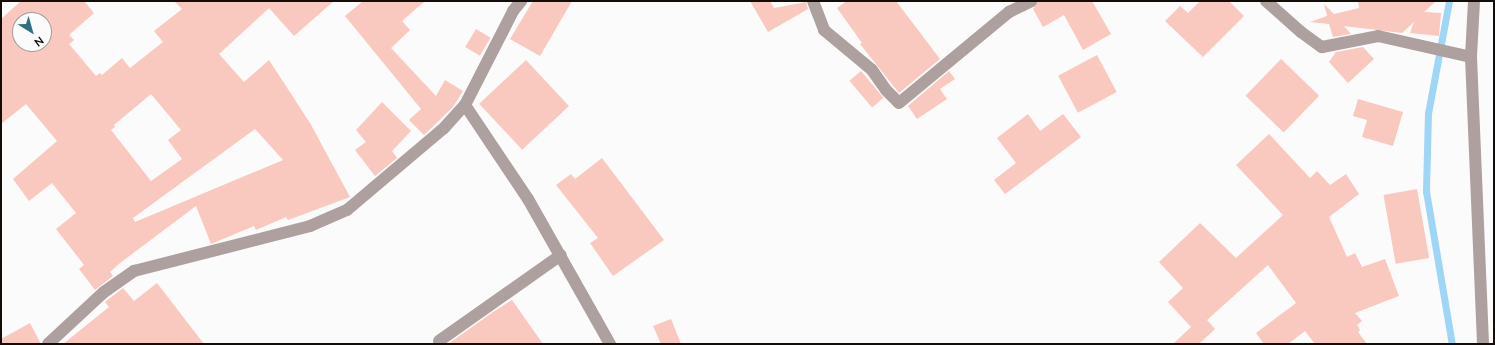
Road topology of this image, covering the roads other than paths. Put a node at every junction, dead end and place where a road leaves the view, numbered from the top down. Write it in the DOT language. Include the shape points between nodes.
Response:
graph roads {
  1 [pos="521,1"];
  2 [pos="813,1"];
  3 [pos="1032,1"];
  4 [pos="1266,1"];
  5 [pos="1474,1"];
  6 [pos="1471,57"];
  7 [pos="465,105"];
  8 [pos="561,255"];
  9 [pos="440,341"];
  10 [pos="48,344"];
  11 [pos="610,344"];
  12 [pos="1483,344"];
  1 -- 7 [label="street" via="513,11"];
  2 -- 3 [label="street" via="824,30 872,70 899,104 1009,12"];
  4 -- 6 [label="street" via="1322,47 1378,36"];
  5 -- 6 [label="street"];
  6 -- 12 [label="street"];
  7 -- 8 [label="street" via="528,199"];
  7 -- 10 [label="street" via="444,128 347,210 310,226 134,271 104,292"];
  8 -- 9 [label="street"];
  8 -- 11 [label="street"];
}
